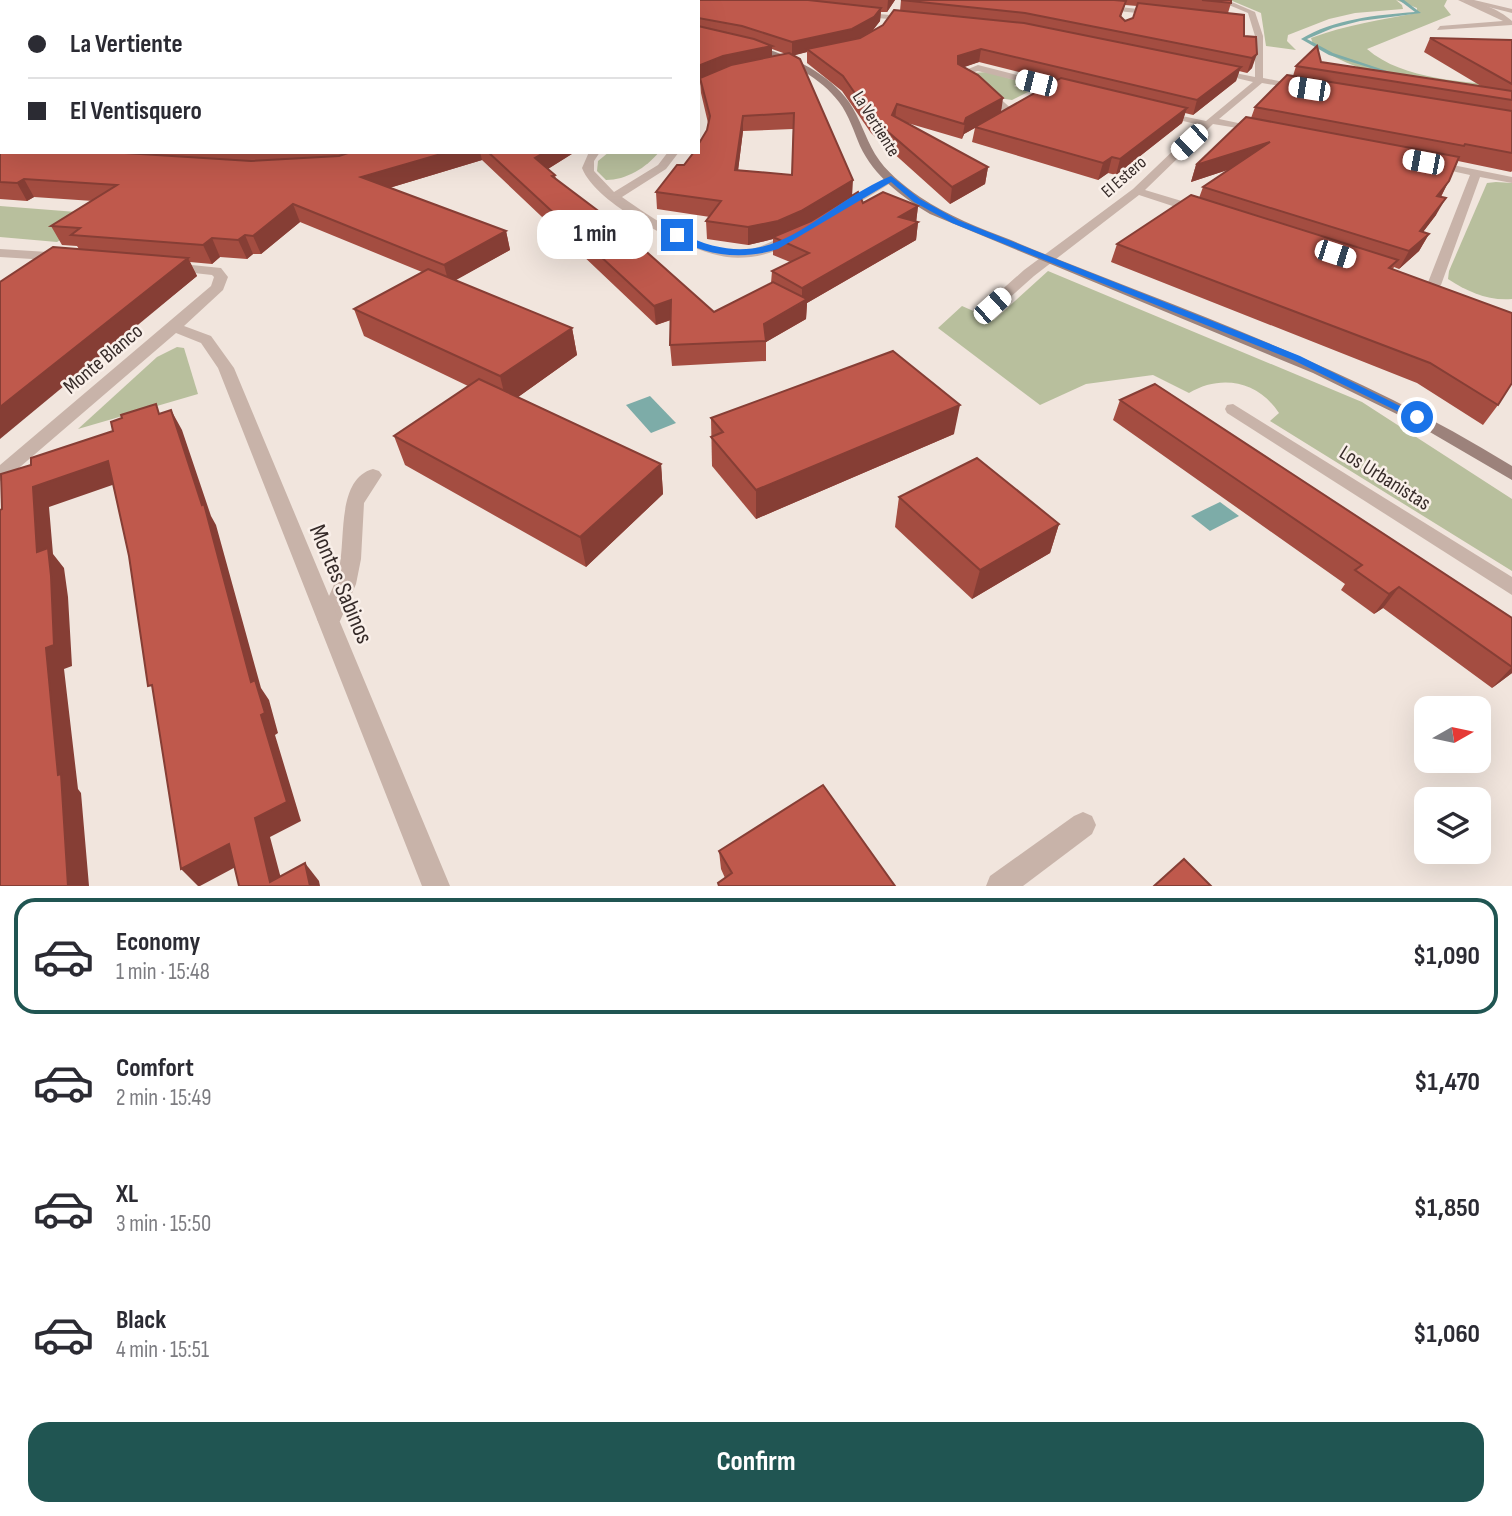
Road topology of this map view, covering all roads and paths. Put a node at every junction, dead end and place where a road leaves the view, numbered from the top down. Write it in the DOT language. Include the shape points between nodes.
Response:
graph roads {
  1 [pos="1221,0"];
  2 [pos="1463,0"];
  3 [pos="1090,6"];
  4 [pos="1130,10"];
  5 [pos="1512,11"];
  6 [pos="843,13"];
  7 [pos="894,13"];
  8 [pos="1168,15"];
  9 [pos="923,19"];
  10 [pos="1127,20"];
  11 [pos="1245,23"];
  12 [pos="1257,24"];
  13 [pos="885,26"];
  14 [pos="1440,28"];
  15 [pos="736,42"];
  16 [pos="1206,70"];
  17 [pos="1259,81"];
  18 [pos="1055,87"];
  19 [pos="1311,89"];
  20 [pos="1080,93"];
  21 [pos="1044,94"];
  22 [pos="1022,106"];
  23 [pos="1144,109"];
  24 [pos="1011,113"];
  25 [pos="1001,119"];
  26 [pos="1209,123"];
  27 [pos="1264,131"];
  28 [pos="593,154"];
  29 [pos="672,154"];
  30 [pos="1423,162"];
  31 [pos="1476,173"];
  32 [pos="891,179"];
  33 [pos="1512,180"];
  34 [pos="1138,191"];
  35 [pos="614,197"];
  36 [pos="833,213"];
  37 [pos="1215,216"];
  38 [pos="799,233"];
  39 [pos="0,253"];
  40 [pos="55,256"];
  41 [pos="82,258"];
  42 [pos="1049,260"];
  43 [pos="162,266"];
  44 [pos="33,271"];
  45 [pos="1434,286"];
  46 [pos="992,306"];
  47 [pos="173,327"];
  48 [pos="1233,409"];
  49 [pos="1512,474"];
  50 [pos="0,475"];
  51 [pos="373,475"];
  52 [pos="1512,587"];
  53 [pos="328,619"];
  54 [pos="1083,825"];
  55 [pos="436,886"];
  56 [pos="1000,886"];
  1 -- 12 [label="street" via="1251,12"];
  2 -- 5 [label="street"];
  2 -- 14 [label="street" via="1510,23"];
  3 -- 4 [label="street"];
  4 -- 8 [label="street"];
  4 -- 10 [label="street"];
  6 -- 7 [label="street"];
  7 -- 9 [label="street"];
  7 -- 13 [label="street"];
  11 -- 12 [label="street"];
  12 -- 17 [label="street"];
  15 -- 32 [label="street, La Vertiente" via="813,74 839,97 873,158"];
  16 -- 17 [label="street"];
  17 -- 19 [label="street"];
  17 -- 26 [label="street, El Estero"];
  18 -- 20 [label="street"];
  18 -- 21 [label="street"];
  18 -- 24 [label="street" via="978,68 960,74"];
  22 -- 24 [label="street"];
  23 -- 26 [label="street"];
  24 -- 25 [label="street"];
  26 -- 27 [label="street"];
  26 -- 34 [label="street, El Estero"];
  28 -- 35 [label="street" via="587,170"];
  29 -- 35 [label="street" via="662,167"];
  30 -- 31 [label="street"];
  31 -- 33 [label="street"];
  31 -- 45 [label="street"];
  32 -- 36 [label="street"];
  32 -- 42 [label="street, La Vertiente" via="934,211"];
  34 -- 37 [label="street"];
  34 -- 42 [label="street, El Estero"];
  35 -- 38 [label="street" via="710,250 736,254 764,251"];
  39 -- 40 [label="street"];
  40 -- 41 [label="street"];
  40 -- 44 [label="street"];
  42 -- 46 [label="street, El Estero"];
  42 -- 49 [label="street, La Vertiente" via="1338,377 1435,426"];
  43 -- 47 [label="street, Monte Blanco" via="216,271 221,277 218,287"];
  47 -- 50 [label="street, Monte Blanco"];
  47 -- 53 [label="street, Montes Sabinos" via="213,343"];
  48 -- 52 [label="street, Los Urbanistas"];
  51 -- 53 [label="street" via="355,500 349,573"];
  53 -- 55 [label="street, Montes Sabinos"];
  54 -- 56 [label="street"];
}
